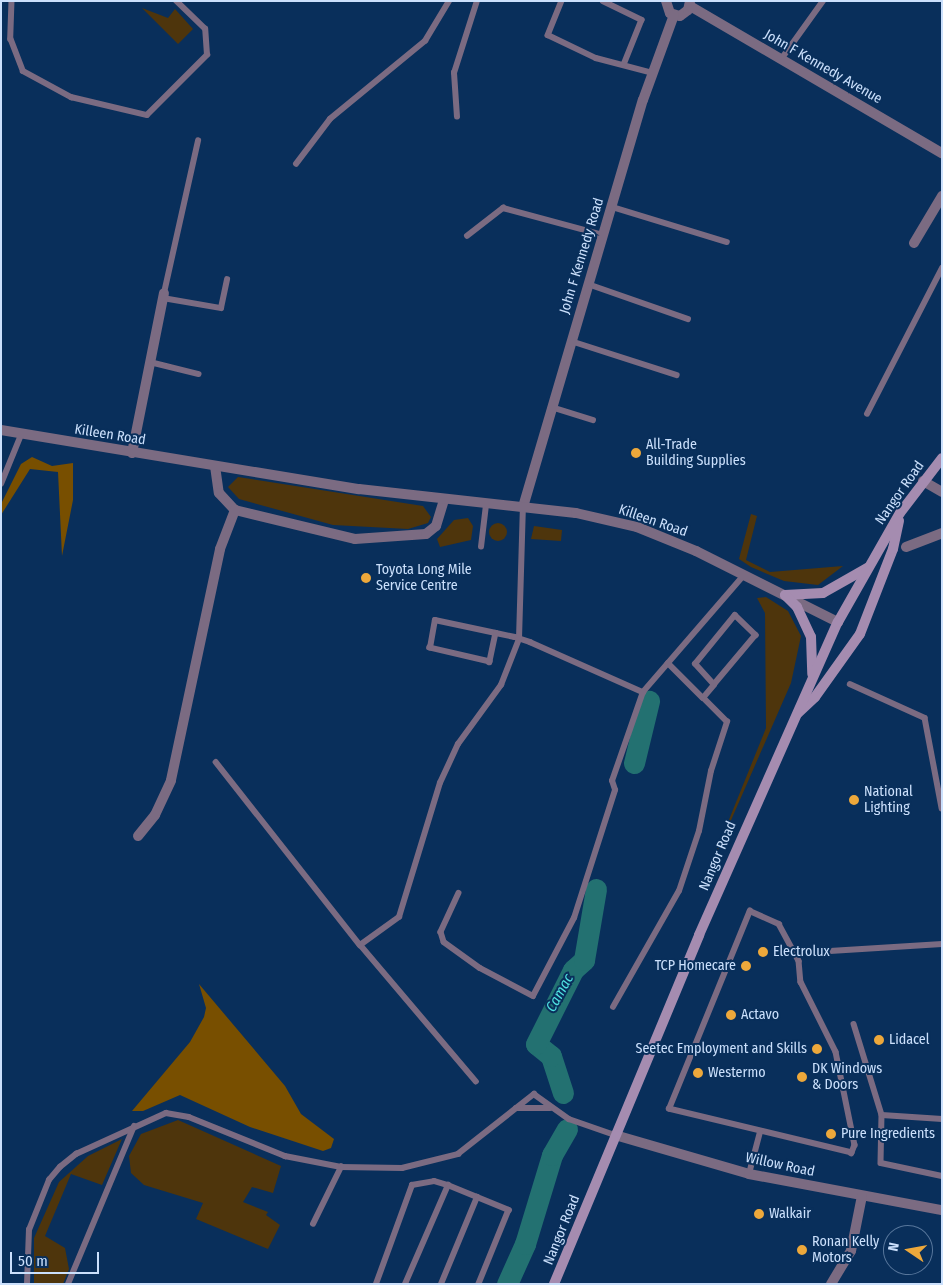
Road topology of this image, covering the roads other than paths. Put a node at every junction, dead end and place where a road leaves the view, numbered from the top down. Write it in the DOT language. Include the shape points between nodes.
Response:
graph roads {
  1 [pos="12,1"];
  2 [pos="176,1"];
  3 [pos="449,1"];
  4 [pos="477,1"];
  5 [pos="562,1"];
  6 [pos="603,1"];
  7 [pos="666,1"];
  8 [pos="823,1"];
  9 [pos="690,4"];
  10 [pos="674,16"];
  11 [pos="782,58"];
  12 [pos="624,65"];
  13 [pos="652,73"];
  14 [pos="457,116"];
  15 [pos="198,142"];
  16 [pos="942,153"];
  17 [pos="296,164"];
  18 [pos="942,196"];
  19 [pos="612,207"];
  20 [pos="603,235"];
  21 [pos="466,236"];
  22 [pos="727,242"];
  23 [pos="914,243"];
  24 [pos="942,268"];
  25 [pos="227,280"];
  26 [pos="588,284"];
  27 [pos="163,295"];
  28 [pos="688,319"];
  29 [pos="571,341"];
  30 [pos="150,362"];
  31 [pos="199,374"];
  32 [pos="677,375"];
  33 [pos="551,407"];
  34 [pos="867,414"];
  35 [pos="593,420"];
  36 [pos="1,430"];
  37 [pos="21,435"];
  38 [pos="132,452"];
  39 [pos="942,458"];
  40 [pos="215,466"];
  41 [pos="923,481"];
  42 [pos="1,484"];
  43 [pos="942,492"];
  44 [pos="444,500"];
  45 [pos="486,504"];
  46 [pos="522,507"];
  47 [pos="235,510"];
  48 [pos="900,512"];
  49 [pos="942,533"];
  50 [pos="481,547"];
  51 [pos="906,547"];
  52 [pos="870,566"];
  53 [pos="744,575"];
  54 [pos="785,595"];
  55 [pos="838,622"];
  56 [pos="496,633"];
  57 [pos="519,639"];
  58 [pos="668,663"];
  59 [pos="812,677"];
  60 [pos="850,684"];
  61 [pos="714,685"];
  62 [pos="643,692"];
  63 [pos="703,698"];
  64 [pos="794,717"];
  65 [pos="216,762"];
  66 [pos="942,808"];
  67 [pos="138,836"];
  68 [pos="459,893"];
  69 [pos="942,944"];
  70 [pos="360,945"];
  71 [pos="830,952"];
  72 [pos="613,1007"];
  73 [pos="854,1024"];
  74 [pos="476,1082"];
  75 [pos="516,1108"];
  76 [pos="550,1108"];
  77 [pos="882,1116"];
  78 [pos="942,1119"];
  79 [pos="134,1126"];
  80 [pos="760,1132"];
  81 [pos="615,1135"];
  82 [pos="341,1167"];
  83 [pos="749,1174"];
  84 [pos="942,1176"];
  85 [pos="448,1185"];
  86 [pos="862,1196"];
  87 [pos="477,1197"];
  88 [pos="942,1210"];
  89 [pos="313,1224"];
  90 [pos="27,1284"];
  91 [pos="68,1284"];
  92 [pos="376,1284"];
  93 [pos="405,1284"];
  94 [pos="441,1284"];
  95 [pos="479,1284"];
  96 [pos="554,1284"];
  97 [pos="830,1284"];
  1 -- 2 [label="lane" via="11,39 22,71 71,98 147,115 207,55 205,29"];
  3 -- 17 [label="lane" via="425,40 330,119"];
  4 -- 14 [label="lane" via="454,73"];
  5 -- 12 [label="lane" via="548,35 596,58"];
  6 -- 12 [label="lane" via="642,20"];
  7 -- 10 [label="street"];
  8 -- 11 [label="lane"];
  9 -- 10 [label="street" via="684,15"];
  9 -- 11 [label="street, John F Kennedy Avenue"];
  10 -- 13 [label="street, John F Kennedy Road"];
  11 -- 16 [label="street, John F Kennedy Avenue"];
  12 -- 13 [label="lane"];
  13 -- 19 [label="street, John F Kennedy Road"];
  15 -- 27 [label="lane"];
  18 -- 23 [label="street"];
  19 -- 20 [label="street, John F Kennedy Road"];
  19 -- 22 [label="lane"];
  20 -- 21 [label="lane" via="503,208"];
  20 -- 26 [label="street, John F Kennedy Road"];
  24 -- 34 [label="lane"];
  25 -- 27 [label="lane" via="221,308"];
  26 -- 28 [label="lane"];
  26 -- 29 [label="street, John F Kennedy Road"];
  27 -- 30 [label="street"];
  29 -- 32 [label="lane"];
  29 -- 33 [label="street, John F Kennedy Road"];
  30 -- 31 [label="lane"];
  30 -- 38 [label="street"];
  33 -- 35 [label="lane"];
  33 -- 46 [label="street, John F Kennedy Road"];
  36 -- 37 [label="street, Killeen Road"];
  37 -- 38 [label="street, Killeen Road"];
  37 -- 42 [label="lane"];
  38 -- 40 [label="street, Killeen Road"];
  39 -- 41 [label="main road, Nangor Road"];
  40 -- 44 [label="street, Killeen Road"];
  40 -- 47 [label="street" via="219,493"];
  41 -- 43 [label="street"];
  41 -- 48 [label="main road, Nangor Road"];
  44 -- 45 [label="street, Killeen Road"];
  44 -- 47 [label="street" via="436,526 412,538 355,539"];
  45 -- 46 [label="street, Killeen Road"];
  45 -- 50 [label="lane"];
  46 -- 53 [label="street, Killeen Road" via="576,513 638,527"];
  46 -- 57 [label="lane"];
  47 -- 67 [label="street" via="220,549 171,780 155,815"];
  48 -- 52 [label="main road, Nangor Road"];
  48 -- 64 [label="main road" via="894,548 860,634 815,697"];
  49 -- 51 [label="street"];
  52 -- 54 [label="main road" via="823,593"];
  52 -- 55 [label="main road, Nangor Road"];
  53 -- 54 [label="street, Killeen Road"];
  53 -- 58 [label="lane"];
  54 -- 55 [label="street, Killeen Road"];
  54 -- 59 [label="main road" via="797,607 811,637"];
  55 -- 59 [label="main road, Nangor Road"];
  56 -- 56 [label="lane" via="490,662 430,648 435,620"];
  56 -- 57 [label="lane"];
  57 -- 62 [label="lane"];
  57 -- 70 [label="lane" via="501,685 458,744 440,783 398,917"];
  58 -- 62 [label="lane"];
  58 -- 63 [label="lane"];
  59 -- 64 [label="main road, Nangor Road"];
  60 -- 66 [label="lane" via="925,718"];
  61 -- 61 [label="lane" via="695,664 735,615 756,635"];
  61 -- 63 [label="lane"];
  62 -- 68 [label="lane" via="612,781 615,790 574,918 533,996 480,968 444,942 442,932"];
  63 -- 72 [label="lane" via="727,722 711,771 699,831 679,891"];
  64 -- 81 [label="main road, Nangor Road"];
  65 -- 70 [label="lane"];
  69 -- 71 [label="lane"];
  70 -- 74 [label="lane"];
  73 -- 77 [label="lane"];
  75 -- 76 [label="lane" via="544,1111"];
  75 -- 76 [label="lane" via="534,1094 545,1099"];
  75 -- 82 [label="lane" via="470,1146 434,1163 402,1168"];
  76 -- 81 [label="lane" via="569,1119"];
  77 -- 78 [label="lane"];
  77 -- 84 [label="lane" via="881,1163"];
  79 -- 82 [label="lane" via="176,1112 285,1156"];
  79 -- 90 [label="lane" via="76,1154 49,1180 28,1230"];
  79 -- 91 [label="lane"];
  80 -- 80 [label="lane" via="852,1153 855,1145 836,1052 801,982 800,961 779,924 750,911 669,1109"];
  80 -- 83 [label="lane"];
  81 -- 83 [label="street, Willow Road"];
  81 -- 96 [label="main road, Nangor Road"];
  82 -- 89 [label="lane"];
  83 -- 86 [label="street, Willow Road"];
  85 -- 87 [label="lane"];
  85 -- 92 [label="lane" via="434,1181 412,1185"];
  85 -- 93 [label="lane"];
  86 -- 88 [label="street, Willow Road"];
  86 -- 97 [label="street" via="851,1251"];
  87 -- 94 [label="lane"];
  87 -- 95 [label="lane" via="509,1210"];
}
